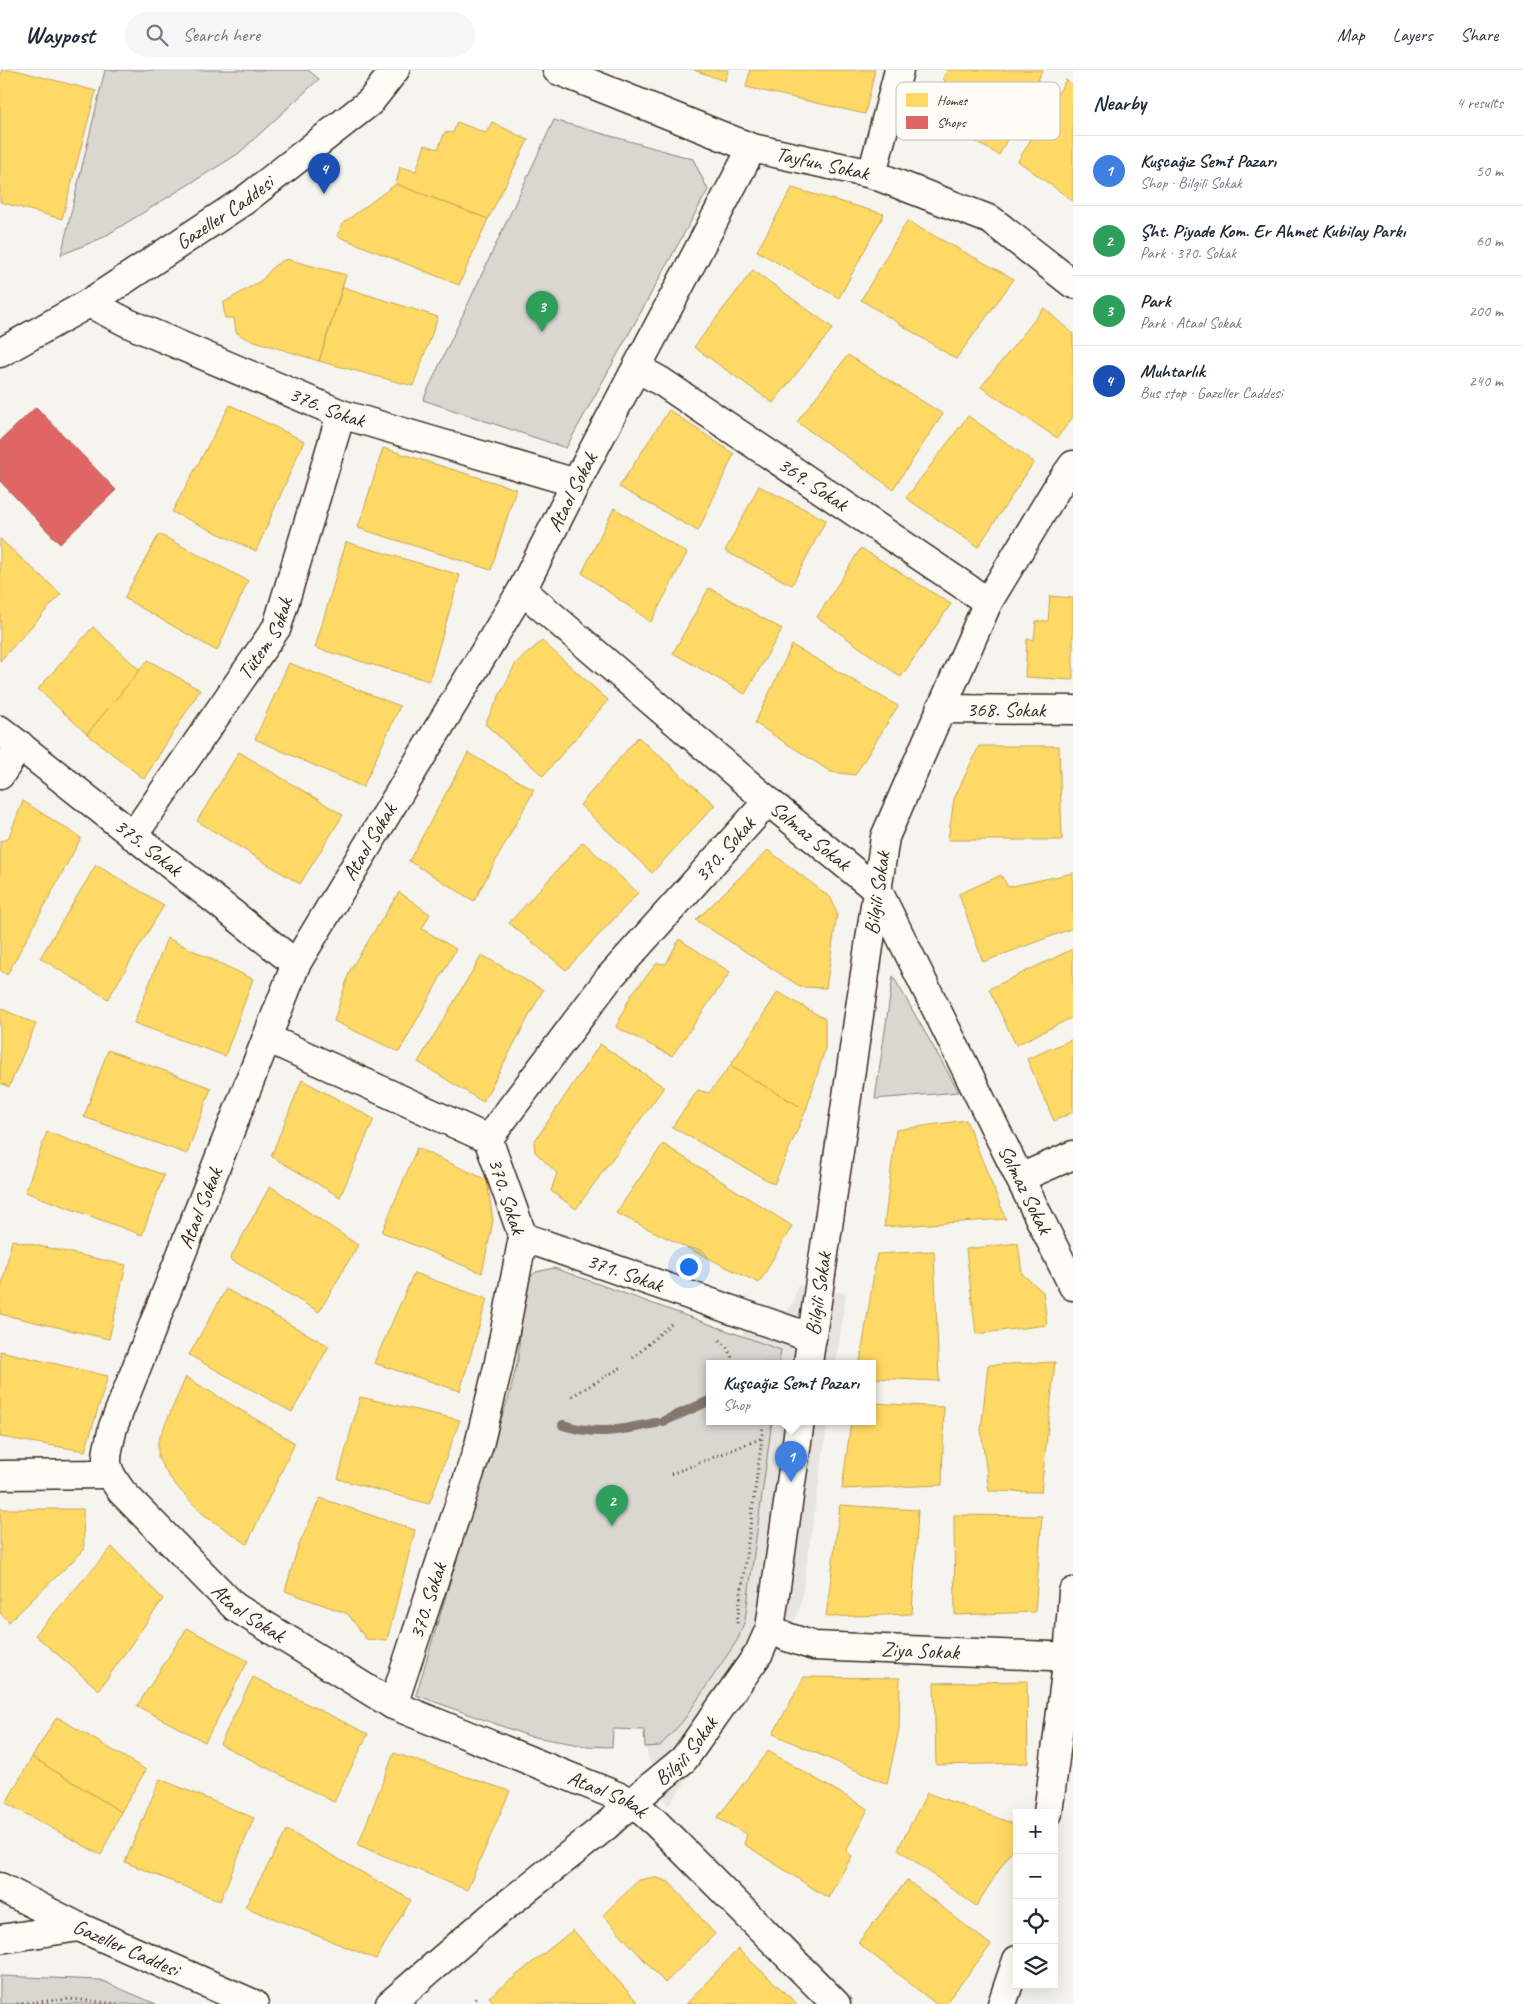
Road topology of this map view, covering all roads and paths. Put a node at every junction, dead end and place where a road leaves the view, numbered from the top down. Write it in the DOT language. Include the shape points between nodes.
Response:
graph roads {
  1 [pos="395,70"];
  2 [pos="557,70"];
  3 [pos="899,70"];
  4 [pos="752,148"];
  5 [pos="872,174"];
  6 [pos="1073,284"];
  7 [pos="89,303"];
  8 [pos="0,333"];
  9 [pos="36,334"];
  10 [pos="0,353"];
  11 [pos="637,368"];
  12 [pos="341,414"];
  13 [pos="1073,465"];
  14 [pos="576,483"];
  15 [pos="522,590"];
  16 [pos="988,602"];
  17 [pos="940,709"];
  18 [pos="1073,710"];
  19 [pos="10,738"];
  20 [pos="0,775"];
  21 [pos="768,801"];
  22 [pos="133,836"];
  23 [pos="878,891"];
  24 [pos="296,964"];
  25 [pos="267,1038"];
  26 [pos="488,1139"];
  27 [pos="1073,1155"];
  28 [pos="1020,1178"];
  29 [pos="523,1237"];
  30 [pos="1073,1286"];
  31 [pos="674,1322"];
  32 [pos="810,1351"];
  33 [pos="632,1358"];
  34 [pos="622,1367"];
  35 [pos="572,1396"];
  36 [pos="763,1425"];
  37 [pos="799,1425"];
  38 [pos="762,1438"];
  39 [pos="108,1474"];
  40 [pos="670,1474"];
  41 [pos="0,1475"];
  42 [pos="1073,1592"];
  43 [pos="770,1628"];
  44 [pos="735,1629"];
  45 [pos="1071,1657"];
  46 [pos="393,1704"];
  47 [pos="632,1802"];
  48 [pos="1049,1809"];
  49 [pos="0,1887"];
  50 [pos="79,1927"];
  51 [pos="0,1939"];
  52 [pos="1013,1972"];
  53 [pos="476,1997"];
  54 [pos="17,2004"];
  55 [pos="119,2004"];
  56 [pos="254,2004"];
  57 [pos="390,2004"];
  58 [pos="473,2004"];
  59 [pos="836,2004"];
  60 [pos="1002,2004"];
  1 -- 7 [label="street, Gazeller Caddesi" via="370,102 252,194"];
  2 -- 4 [label="street, Tayfun Sokak"];
  3 -- 5 [label="street"];
  4 -- 5 [label="street, Tayfun Sokak"];
  4 -- 11 [label="street, Ataol Sokak"];
  5 -- 6 [label="street, Tayfun Sokak" via="991,220"];
  7 -- 9 [label="street, Gazeller Caddesi"];
  7 -- 12 [label="street, 376. Sokak" via="130,324"];
  8 -- 9 [label="street"];
  9 -- 10 [label="street, Gazeller Caddesi"];
  11 -- 14 [label="street, Ataol Sokak"];
  11 -- 16 [label="street, 369. Sokak"];
  12 -- 14 [label="street, 376. Sokak"];
  12 -- 22 [label="street, Tütem Sokak" via="276,627"];
  13 -- 16 [label="street, Bilgili Sokak"];
  14 -- 15 [label="street, Ataol Sokak"];
  15 -- 21 [label="street, Solmaz Sokak"];
  15 -- 24 [label="street, Ataol Sokak"];
  16 -- 17 [label="street, Bilgili Sokak"];
  17 -- 18 [label="street, 368. Sokak"];
  17 -- 23 [label="street, Bilgili Sokak" via="885,836"];
  19 -- 20 [label="street"];
  19 -- 22 [label="street, 375. Sokak"];
  21 -- 23 [label="street, Solmaz Sokak"];
  21 -- 26 [label="street, 370. Sokak" via="610,977"];
  22 -- 24 [label="street, 375. Sokak"];
  23 -- 28 [label="street, Solmaz Sokak"];
  23 -- 32 [label="street, Bilgili Sokak"];
  24 -- 25 [label="street, Ataol Sokak"];
  25 -- 26 [label="street"];
  25 -- 39 [label="street, Ataol Sokak" via="113,1427 106,1459"];
  26 -- 29 [label="street, 370. Sokak"];
  27 -- 28 [label="street"];
  28 -- 30 [label="street, Solmaz Sokak"];
  29 -- 32 [label="street, 371. Sokak"];
  29 -- 46 [label="street, 370. Sokak" via="479,1445"];
  31 -- 33 [label="path"];
  34 -- 35 [label="path"];
  36 -- 38 [label="path"];
  37 -- 43 [label="street, Bilgili Sokak"];
  38 -- 40 [label="path"];
  38 -- 44 [label="path"];
  39 -- 41 [label="street"];
  39 -- 46 [label="street, Ataol Sokak" via="235,1607"];
  42 -- 45 [label="street"];
  43 -- 45 [label="street, Ziya Sokak" via="814,1646"];
  43 -- 47 [label="street, Bilgili Sokak" via="760,1652 684,1759"];
  45 -- 48 [label="street"];
  46 -- 47 [label="street, Ataol Sokak"];
  47 -- 57 [label="street, Bilgili Sokak"];
  47 -- 59 [label="street, Ataol Sokak"];
  49 -- 50 [label="street, Gazeller Caddesi"];
  50 -- 51 [label="street"];
  50 -- 56 [label="street, Gazeller Caddesi"];
  52 -- 60 [label="street"];
  53 -- 58 [label="path"];
  54 -- 55 [label="path" via="70,1999"];
}
